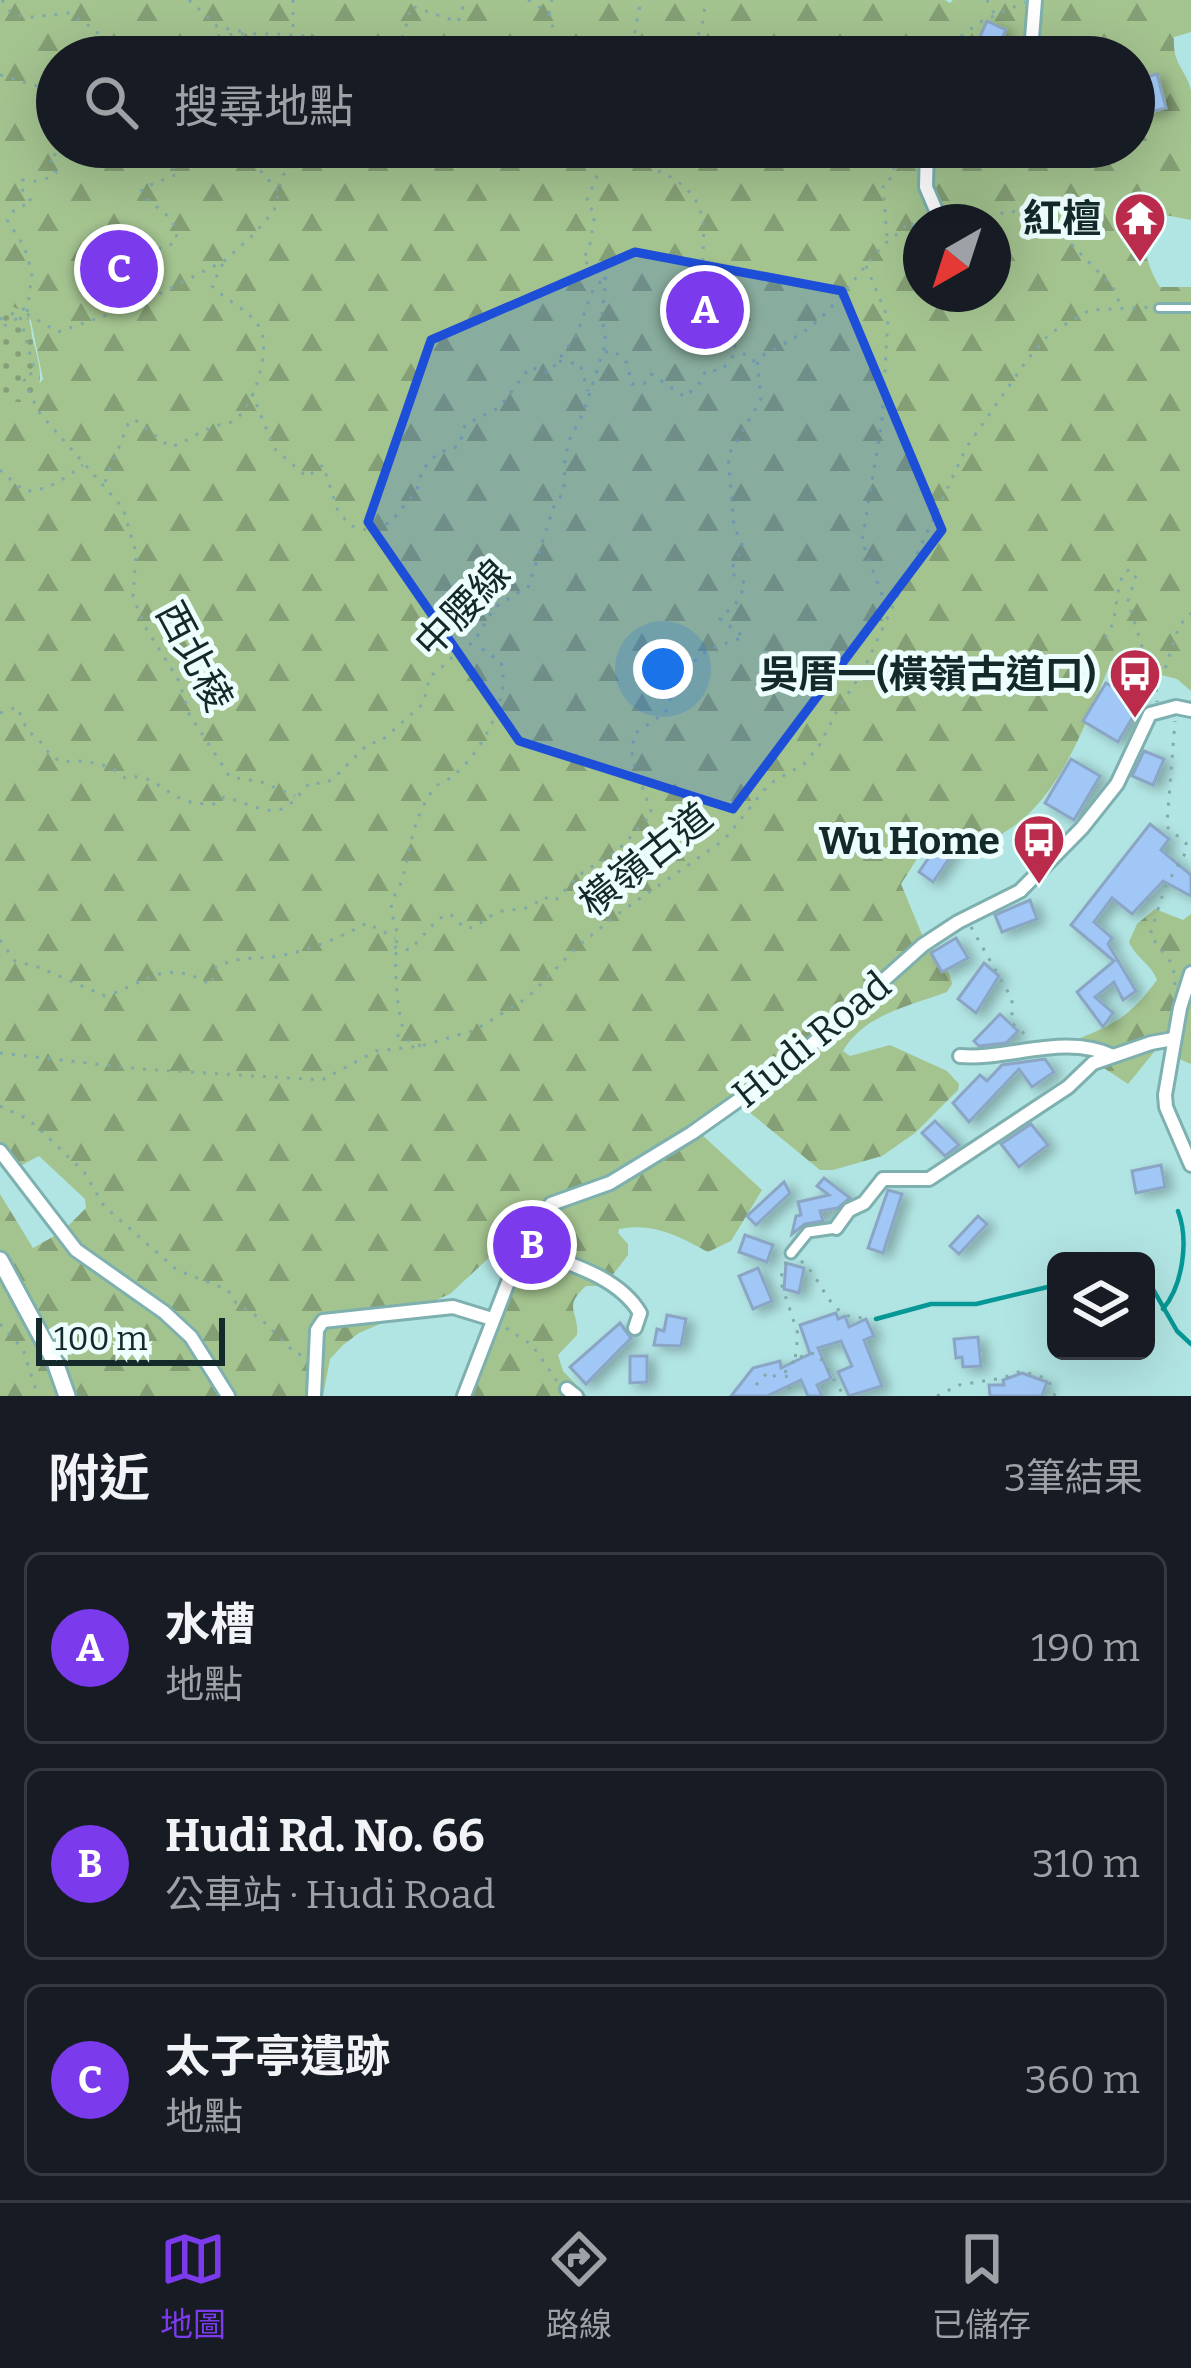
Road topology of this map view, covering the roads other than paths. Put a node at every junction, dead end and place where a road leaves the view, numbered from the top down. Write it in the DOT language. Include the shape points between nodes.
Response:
graph roads {
  1 [pos="1034,2"];
  2 [pos="1032,36"];
  3 [pos="926,168"];
  4 [pos="933,204"];
  5 [pos="1159,308"];
  6 [pos="1191,308"];
  7 [pos="1184,709"];
  8 [pos="1191,974"];
  9 [pos="1173,1039"];
  10 [pos="959,1055"];
  11 [pos="1113,1056"];
  12 [pos="0,1151"];
  13 [pos="1191,1165"];
  14 [pos="836,1228"];
  15 [pos="522,1246"];
  16 [pos="791,1253"];
  17 [pos="0,1260"];
  18 [pos="491,1319"];
  19 [pos="635,1328"];
  20 [pos="67,1396"];
  21 [pos="228,1396"];
  22 [pos="314,1396"];
  23 [pos="464,1396"];
  1 -- 2 [label="street"];
  3 -- 4 [label="street"];
  5 -- 6 [label="lane"];
  7 -- 15 [label="street, Hudi Road" via="1156,710 1117,784 1020,891 923,945 791,1064 692,1133 610,1183 551,1204"];
  8 -- 9 [label="street"];
  9 -- 11 [label="street"];
  9 -- 13 [label="street" via="1166,1107"];
  10 -- 11 [label="street" via="1090,1046"];
  11 -- 14 [label="street" via="929,1179 883,1179"];
  12 -- 21 [label="street" via="76,1250 191,1337"];
  14 -- 16 [label="street" via="808,1232"];
  15 -- 18 [label="street, Hudi Road"];
  15 -- 19 [label="street" via="604,1279 633,1300 640,1313"];
  17 -- 20 [label="street"];
  18 -- 22 [label="street" via="453,1307 323,1322"];
  18 -- 23 [label="street, Hudi Road"];
}
